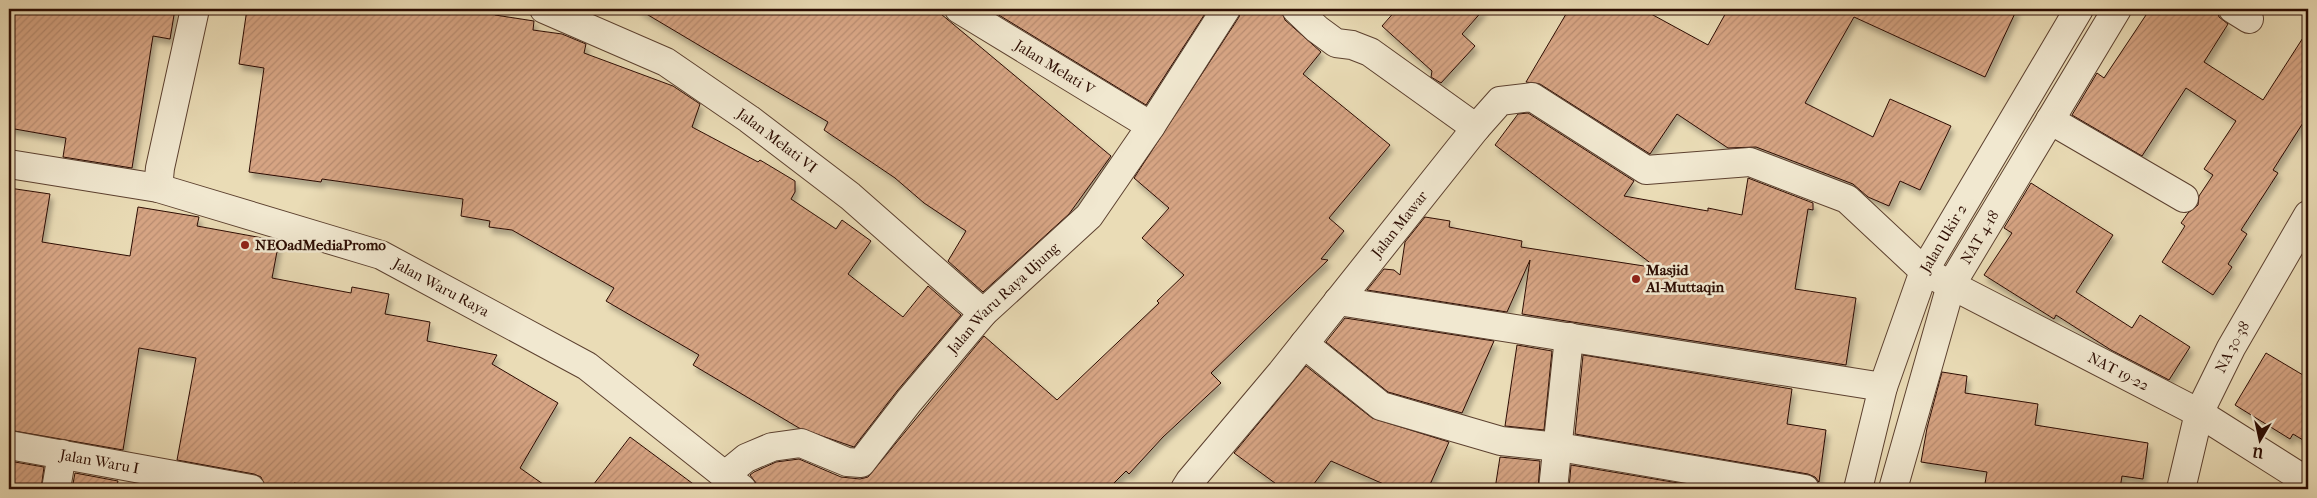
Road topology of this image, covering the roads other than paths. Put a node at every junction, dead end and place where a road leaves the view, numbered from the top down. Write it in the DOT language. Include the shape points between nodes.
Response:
graph roads {
  1 [pos="195,9"];
  2 [pos="544,9"];
  3 [pos="959,9"];
  4 [pos="1226,9"];
  5 [pos="1296,9"];
  6 [pos="2079,9"];
  7 [pos="2117,9"];
  8 [pos="2050,120"];
  9 [pos="1151,126"];
  10 [pos="1476,128"];
  11 [pos="9,164"];
  12 [pos="158,188"];
  13 [pos="2184,198"];
  14 [pos="2308,215"];
  15 [pos="1924,271"];
  16 [pos="1951,285"];
  17 [pos="1338,301"];
  18 [pos="983,313"];
  19 [pos="1569,337"];
  20 [pos="1304,344"];
  21 [pos="1883,387"];
  22 [pos="2199,413"];
  23 [pos="9,446"];
  24 [pos="1559,447"];
  25 [pos="62,454"];
  26 [pos="733,482"];
  27 [pos="2308,482"];
  28 [pos="56,489"];
  29 [pos="251,489"];
  30 [pos="1185,489"];
  31 [pos="1553,489"];
  32 [pos="1806,489"];
  33 [pos="1858,489"];
  34 [pos="1893,489"];
  35 [pos="2181,489"];
  1 -- 12 [label="street"];
  2 -- 18 [label="street, Jalan Melati VI" via="666,62 749,118 850,196"];
  3 -- 9 [label="street, Jalan Melati V"];
  4 -- 9 [label="street, Jalan Waru Raya Ujung"];
  5 -- 10 [label="street" via="1336,43 1370,52"];
  6 -- 15 [label="street, Jalan Ukir 2"];
  7 -- 8 [label="street, NAT 4-18"];
  8 -- 13 [label="street"];
  8 -- 16 [label="street, NAT 4-18"];
  9 -- 18 [label="street, Jalan Waru Raya Ujung" via="1088,216"];
  10 -- 15 [label="street, Jalan Mawar" via="1500,101 1532,97 1646,170 1750,162 1847,198"];
  10 -- 17 [label="street, Jalan Mawar"];
  11 -- 12 [label="street, Jalan Waru Raya"];
  12 -- 26 [label="street, Jalan Waru Raya" via="382,255 588,366"];
  14 -- 22 [label="street, NA 30-38" via="2231,348"];
  15 -- 16 [label="street, NAT 19-22"];
  15 -- 21 [label="street, Jalan Ukir 2"];
  16 -- 22 [label="street, NAT 19-22"];
  16 -- 34 [label="street, NAT 4-18"];
  17 -- 19 [label="street"];
  17 -- 20 [label="street, Jalan Mawar"];
  18 -- 26 [label="street, Jalan Waru Raya Ujung" via="909,400 861,463 847,462 801,443 772,447 746,458"];
  19 -- 21 [label="street"];
  19 -- 24 [label="street"];
  20 -- 24 [label="street" via="1381,406 1501,441"];
  20 -- 30 [label="street, Jalan Mawar"];
  21 -- 33 [label="street, Jalan Ukir 2"];
  22 -- 27 [label="street, NAT 19-22"];
  22 -- 35 [label="street, NA 30-38"];
  23 -- 25 [label="street, Jalan Waru I"];
  24 -- 31 [label="street"];
  24 -- 32 [label="street"];
  25 -- 28 [label="street"];
  25 -- 29 [label="street, Jalan Waru I"];
}
